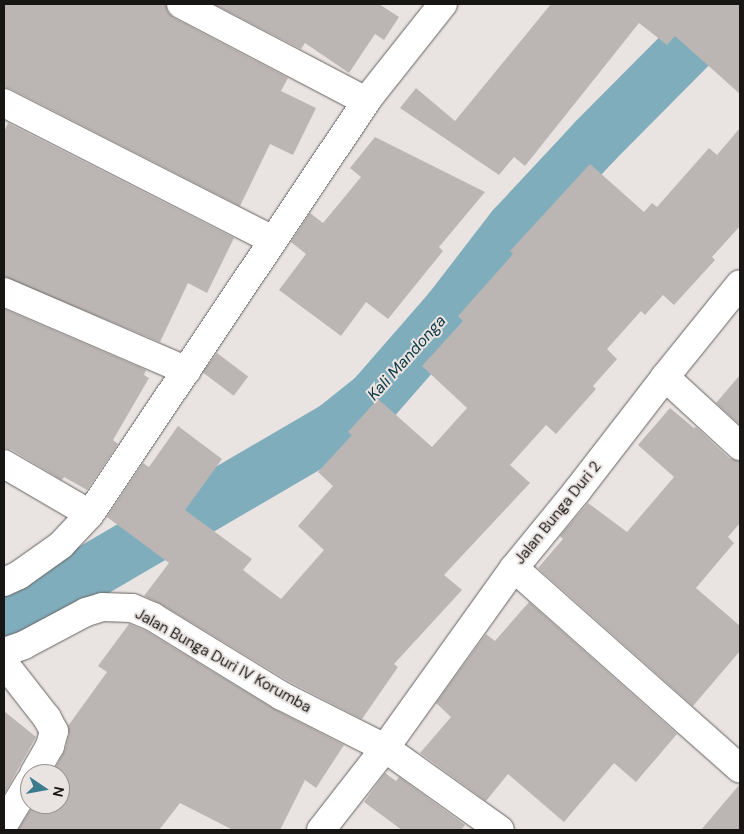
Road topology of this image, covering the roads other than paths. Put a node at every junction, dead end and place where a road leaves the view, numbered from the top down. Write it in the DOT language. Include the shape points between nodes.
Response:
graph roads {
  1 [pos="181,4"];
  2 [pos="443,4"];
  3 [pos="366,101"];
  4 [pos="4,103"];
  5 [pos="273,240"];
  6 [pos="740,284"];
  7 [pos="4,292"];
  8 [pos="186,371"];
  9 [pos="665,377"];
  10 [pos="740,446"];
  11 [pos="4,464"];
  12 [pos="90,514"];
  13 [pos="514,568"];
  14 [pos="4,582"];
  15 [pos="4,652"];
  16 [pos="4,664"];
  17 [pos="385,748"];
  18 [pos="40,764"];
  19 [pos="740,769"];
  20 [pos="20,798"];
  21 [pos="4,824"];
  22 [pos="321,830"];
  23 [pos="500,830"];
  1 -- 3 [label="street"];
  2 -- 3 [label="street"];
  3 -- 5 [label="street"];
  4 -- 5 [label="street"];
  5 -- 8 [label="street"];
  6 -- 9 [label="street, Jalan Bunga Duri 2"];
  7 -- 8 [label="street"];
  8 -- 12 [label="street"];
  9 -- 10 [label="street"];
  9 -- 13 [label="street, Jalan Bunga Duri 2"];
  11 -- 12 [label="street"];
  12 -- 14 [label="street" via="61,544 20,575"];
  13 -- 17 [label="street, Jalan Bunga Duri 2"];
  13 -- 19 [label="street"];
  15 -- 17 [label="street, Jalan Bunga Duri IV Korumba" via="86,612 102,607 132,608 153,617 282,696"];
  16 -- 18 [label="street" via="54,731"];
  17 -- 22 [label="street, Jalan Bunga Duri 2"];
  17 -- 23 [label="street, Jalan Bunga Duri IV Korumba"];
  20 -- 21 [label="street"];
}
